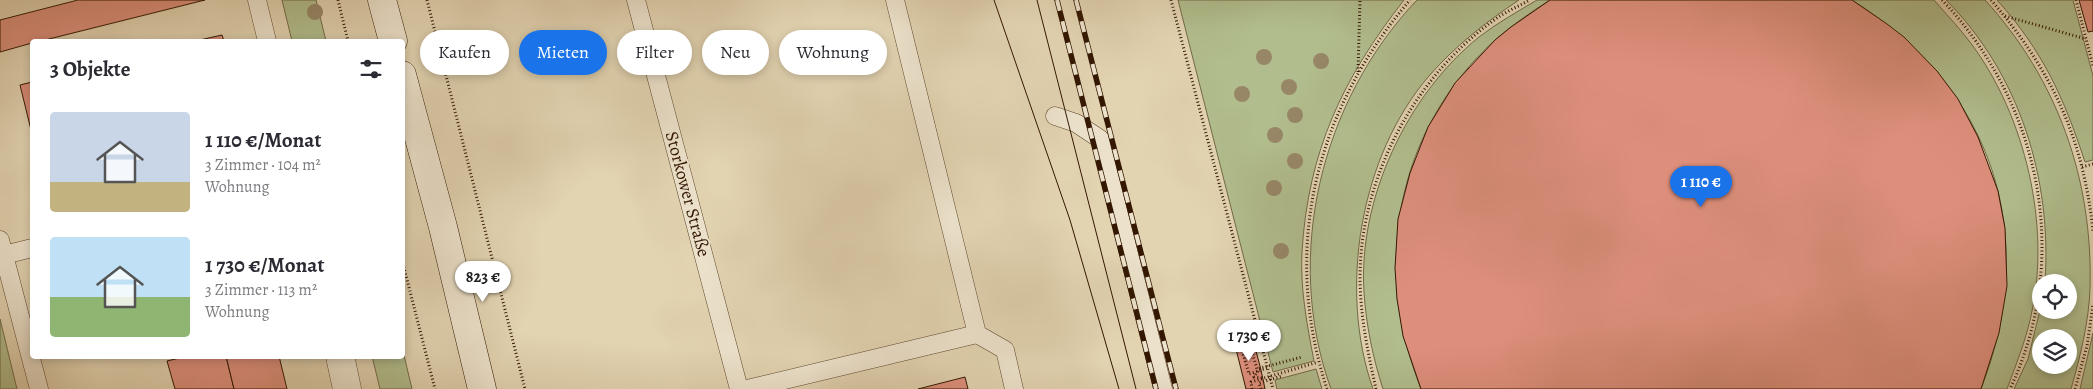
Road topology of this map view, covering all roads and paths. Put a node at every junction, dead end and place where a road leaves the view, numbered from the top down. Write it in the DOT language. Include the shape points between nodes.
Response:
graph roads {
  1 [pos="257,0"];
  2 [pos="338,0"];
  3 [pos="382,0"];
  4 [pos="427,0"];
  5 [pos="636,0"];
  6 [pos="895,0"];
  7 [pos="1171,0"];
  8 [pos="1360,0"];
  9 [pos="1410,0"];
  10 [pos="1530,0"];
  11 [pos="1942,0"];
  12 [pos="1991,0"];
  13 [pos="2076,0"];
  14 [pos="2004,15"];
  15 [pos="267,39"];
  16 [pos="348,39"];
  17 [pos="393,39"];
  18 [pos="2086,39"];
  19 [pos="2091,48"];
  20 [pos="2093,66"];
  21 [pos="1358,73"];
  22 [pos="405,86"];
  23 [pos="1055,116"];
  24 [pos="2093,164"];
  25 [pos="2082,167"];
  26 [pos="2093,231"];
  27 [pos="2,248"];
  28 [pos="30,248"];
  29 [pos="405,272"];
  30 [pos="2093,304"];
  31 [pos="977,334"];
  32 [pos="30,355"];
  33 [pos="1302,356"];
  34 [pos="31,359"];
  35 [pos="341,359"];
  36 [pos="1318,362"];
  37 [pos="1260,368"];
  38 [pos="1267,368"];
  39 [pos="1269,376"];
  40 [pos="1282,376"];
  41 [pos="1262,378"];
  42 [pos="39,389"];
  43 [pos="347,389"];
  44 [pos="435,389"];
  45 [pos="482,389"];
  46 [pos="525,389"];
  47 [pos="739,389"];
  48 [pos="747,389"];
  49 [pos="1014,389"];
  50 [pos="1163,389"];
  51 [pos="1252,389"];
  52 [pos="1261,389"];
  53 [pos="1273,389"];
  54 [pos="1327,389"];
  55 [pos="1376,389"];
  56 [pos="2010,389"];
  57 [pos="2075,389"];
  1 -- 15 [label="lane"];
  2 -- 16 [label="path"];
  3 -- 17 [label="main road"];
  4 -- 46 [label="path"];
  5 -- 47 [label="lane, Storkower Straße"];
  6 -- 31 [label="lane"];
  7 -- 38 [label="path"];
  8 -- 21 [label="path"];
  9 -- 21 [label="path" via="1372,49"];
  10 -- 55 [label="path" via="1497,18 1455,55 1419,97 1385,157 1373,193 1361,254 1362,324"];
  11 -- 56 [label="path" via="1968,29 1989,61 2010,100 2034,170 2043,238 2041,277 2026,349"];
  12 -- 14 [label="path"];
  13 -- 18 [label="path"];
  14 -- 18 [label="path"];
  14 -- 25 [label="path" via="2038,61 2054,90"];
  18 -- 19 [label="path"];
  19 -- 20 [label="path"];
  21 -- 36 [label="path" via="1331,128 1308,222 1307,286"];
  22 -- 45 [label="main road"];
  23 -- 50 [label="lane" via="1076,123 1100,139"];
  24 -- 25 [label="path"];
  25 -- 26 [label="path"];
  27 -- 28 [label="lane"];
  27 -- 32 [label="lane"];
  29 -- 44 [label="path"];
  30 -- 57 [label="path"];
  31 -- 48 [label="lane"];
  31 -- 49 [label="lane" via="1005,350"];
  33 -- 37 [label="path"];
  34 -- 42 [label="lane"];
  35 -- 43 [label="main road"];
  36 -- 39 [label="path"];
  36 -- 54 [label="path"];
  37 -- 38 [label="path" via="1257,369 1248,338 1239,340 1249,374"];
  37 -- 41 [label="path" via="1254,376"];
  38 -- 39 [label="path"];
  39 -- 41 [label="path"];
  39 -- 53 [label="path"];
  40 -- 52 [label="path" via="1259,383"];
  41 -- 51 [label="path" via="1251,382"];
}
